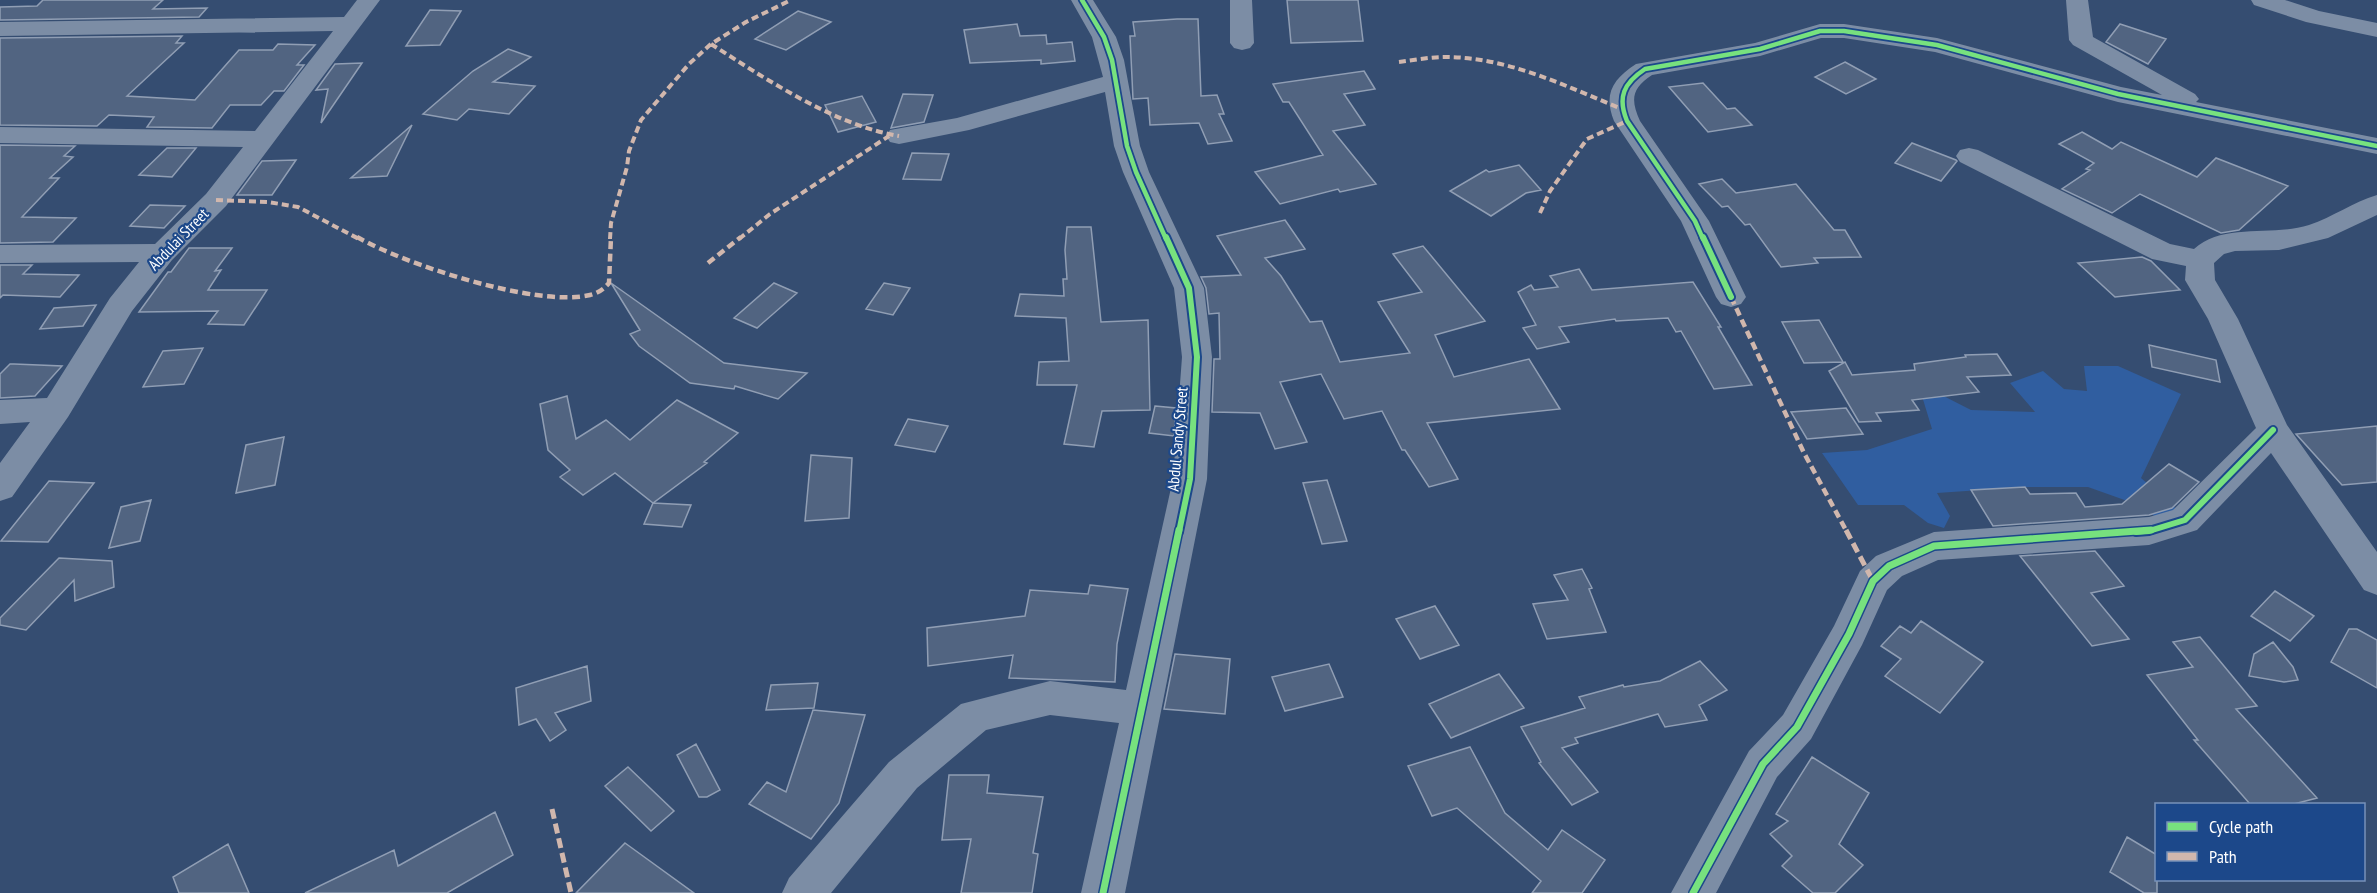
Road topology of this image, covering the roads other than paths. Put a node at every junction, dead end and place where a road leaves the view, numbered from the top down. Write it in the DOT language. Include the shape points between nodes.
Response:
graph roads {
  1 [pos="369,0"];
  2 [pos="1082,0"];
  3 [pos="1241,0"];
  4 [pos="2077,0"];
  5 [pos="2262,0"];
  6 [pos="349,24"];
  7 [pos="0,29"];
  8 [pos="2377,30"];
  9 [pos="1242,43"];
  10 [pos="1114,82"];
  11 [pos="2206,112"];
  12 [pos="0,135"];
  13 [pos="900,136"];
  14 [pos="261,139"];
  15 [pos="2377,146"];
  16 [pos="1969,156"];
  17 [pos="2370,215"];
  18 [pos="162,253"];
  19 [pos="0,254"];
  20 [pos="2200,260"];
  21 [pos="1731,297"];
  22 [pos="57,409"];
  23 [pos="0,412"];
  24 [pos="2273,430"];
  25 [pos="0,488"];
  26 [pos="2377,580"];
  27 [pos="1142,709"];
  28 [pos="804,893"];
  29 [pos="1103,893"];
  30 [pos="1693,893"];
  1 -- 6 [label="street, Abdulai Street"];
  2 -- 10 [label="street, Abdul Sandy Street" via="1104,37"];
  3 -- 9 [label="street"];
  4 -- 11 [label="street" via="2081,40"];
  5 -- 8 [label="street" via="2314,17"];
  6 -- 7 [label="street"];
  6 -- 14 [label="street, Abdulai Street"];
  10 -- 13 [label="street" via="960,125"];
  10 -- 27 [label="street, Abdul Sandy Street" via="1136,172 1189,288 1197,357 1190,479"];
  11 -- 15 [label="street"];
  11 -- 21 [label="street" via="2062,80 1937,45 1844,30 1820,31 1738,54 1646,69 1631,78 1622,92 1622,109 1695,221"];
  12 -- 14 [label="street"];
  14 -- 18 [label="street, Abdulai Street" via="216,200"];
  16 -- 20 [label="street" via="2162,252"];
  17 -- 20 [label="street" via="2279,241 2235,242 2214,247"];
  18 -- 19 [label="street"];
  18 -- 22 [label="street, Abdulai Street" via="121,305"];
  20 -- 24 [label="street" via="2200,280 2223,319"];
  22 -- 23 [label="street"];
  22 -- 25 [label="street, Abdulai Street"];
  24 -- 26 [label="street"];
  24 -- 30 [label="street" via="2185,520 2149,531 1934,546 1889,566 1873,581 1849,634 1797,727 1763,764"];
  27 -- 28 [label="street" via="1050,698 975,716 903,775"];
  27 -- 29 [label="street, Abdul Sandy Street"];
}
